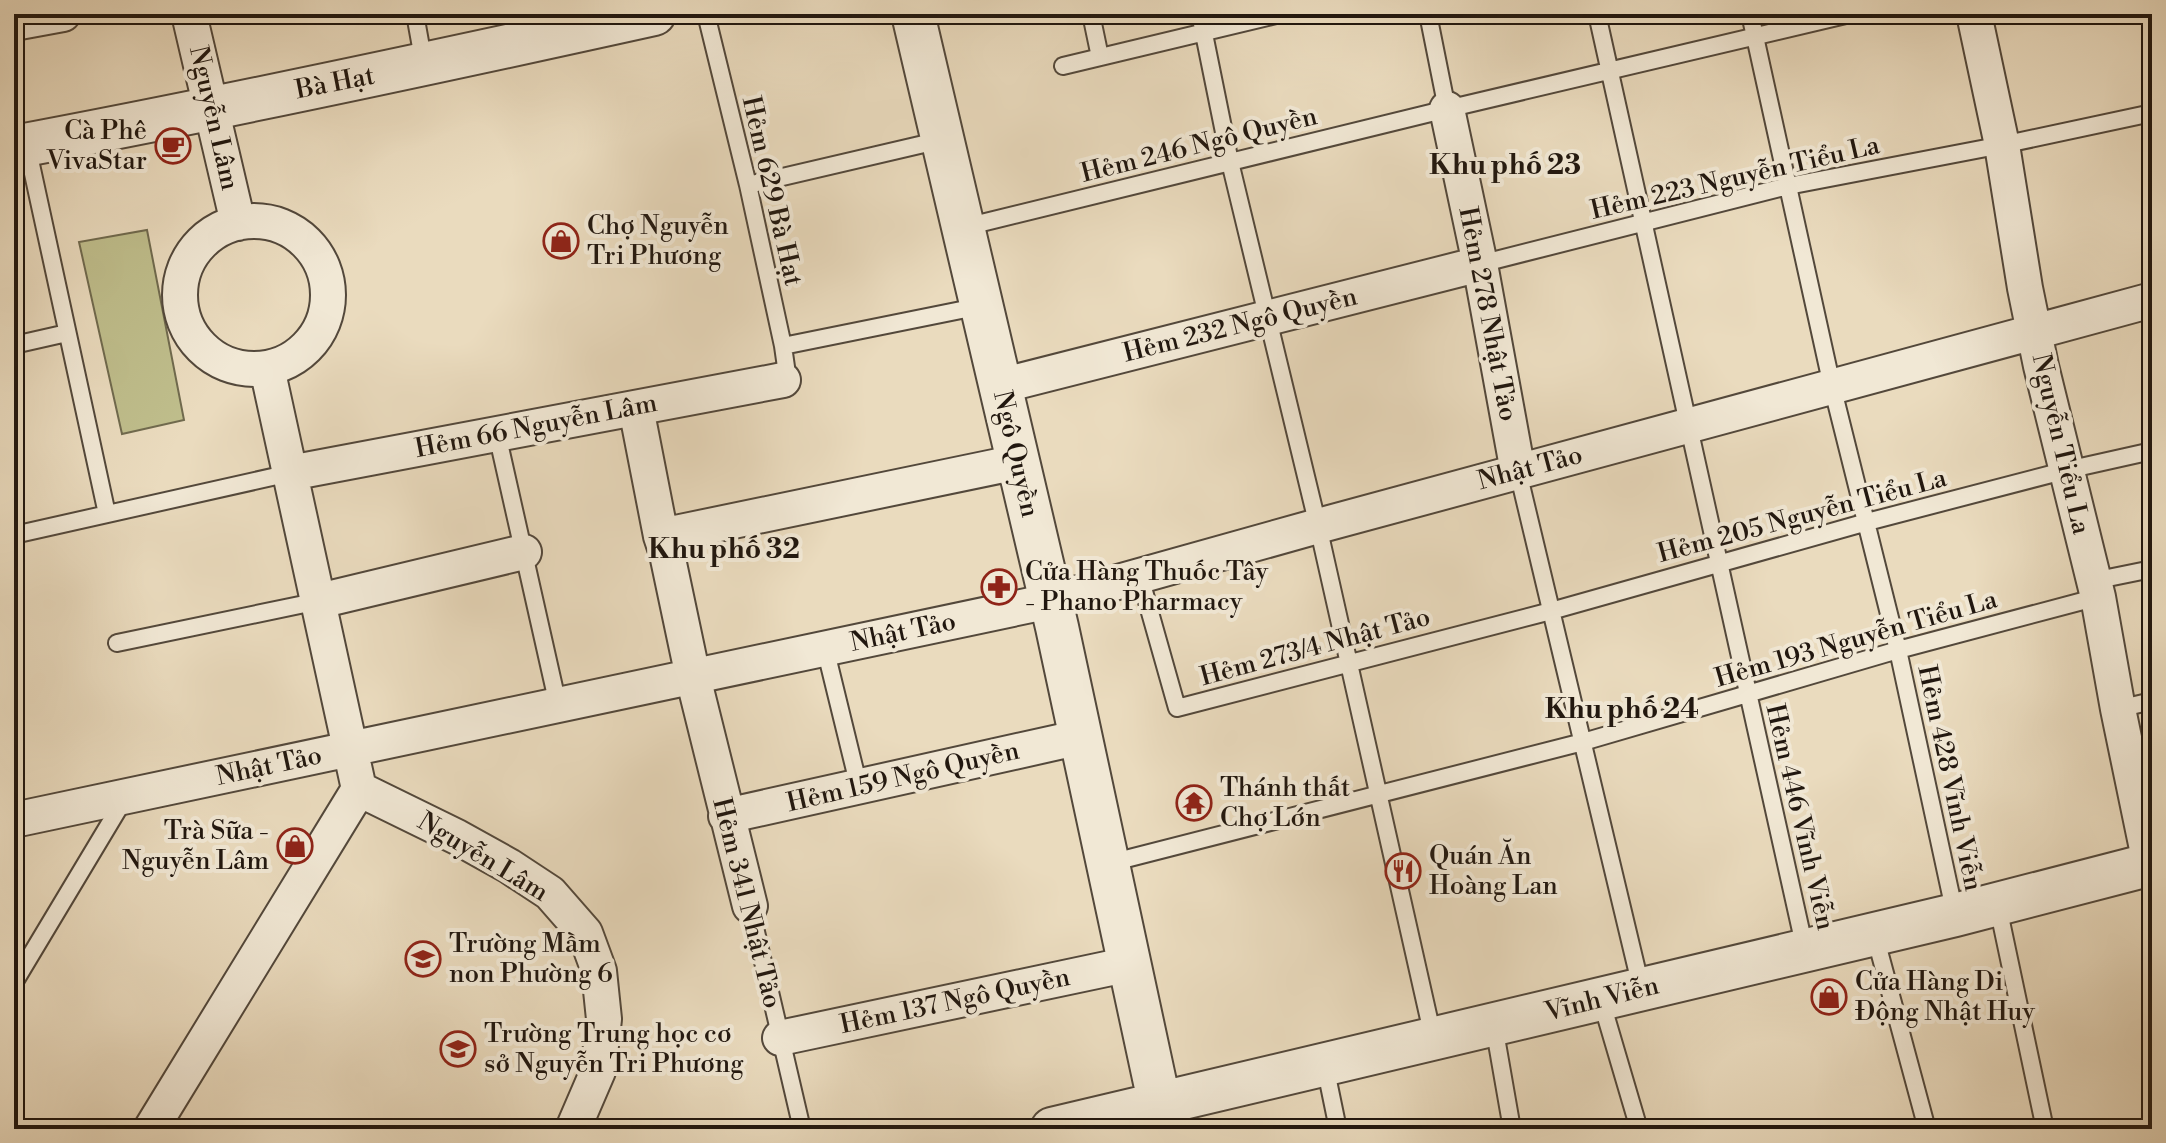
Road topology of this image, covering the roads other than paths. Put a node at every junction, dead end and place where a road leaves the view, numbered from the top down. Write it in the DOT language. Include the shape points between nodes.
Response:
graph roads {
  1 [pos="63,14"];
  2 [pos="189,14"];
  3 [pos="415,14"];
  4 [pos="654,14"];
  5 [pos="706,14"];
  6 [pos="913,14"];
  7 [pos="1091,14"];
  8 [pos="1200,14"];
  9 [pos="1280,14"];
  10 [pos="1428,14"];
  11 [pos="1597,14"];
  12 [pos="1750,14"];
  13 [pos="1850,14"];
  14 [pos="1974,14"];
  15 [pos="14,23"];
  16 [pos="572,23"];
  17 [pos="1204,33"];
  18 [pos="1755,35"];
  19 [pos="1100,57"];
  20 [pos="424,65"];
  21 [pos="1063,66"];
  22 [pos="1610,71"];
  23 [pos="213,109"];
  24 [pos="1447,109"];
  25 [pos="2152,113"];
  26 [pos="942,139"];
  27 [pos="2002,145"];
  28 [pos="20,146"];
  29 [pos="1230,162"];
  30 [pos="748,185"];
  31 [pos="1788,186"];
  32 [pos="1644,222"];
  33 [pos="238,223"];
  34 [pos="963,228"];
  35 [pos="1480,264"];
  36 [pos="2152,300"];
  37 [pos="982,306"];
  38 [pos="1266,318"];
  39 [pos="2035,331"];
  40 [pos="67,333"];
  41 [pos="14,345"];
  42 [pos="783,346"];
  43 [pos="267,368"];
  44 [pos="783,380"];
  45 [pos="1000,386"];
  46 [pos="1832,386"];
  47 [pos="636,408"];
  48 [pos="1689,426"];
  49 [pos="497,434"];
  50 [pos="2152,451"];
  51 [pos="1018,462"];
  52 [pos="2067,470"];
  53 [pos="1518,472"];
  54 [pos="290,473"];
  55 [pos="107,514"];
  56 [pos="1867,522"];
  57 [pos="1318,526"];
  58 [pos="14,535"];
  59 [pos="661,536"];
  60 [pos="524,552"];
  61 [pos="1718,563"];
  62 [pos="2152,569"];
  63 [pos="1140,577"];
  64 [pos="2096,589"];
  65 [pos="319,601"];
  66 [pos="1050,601"];
  67 [pos="1551,611"];
  68 [pos="117,643"];
  69 [pos="825,648"];
  70 [pos="1898,650"];
  71 [pos="1348,662"];
  72 [pos="693,677"];
  73 [pos="1748,694"];
  74 [pos="2152,701"];
  75 [pos="558,705"];
  76 [pos="2118,709"];
  77 [pos="1081,737"];
  78 [pos="1583,742"];
  79 [pos="350,749"];
  80 [pos="859,787"];
  81 [pos="359,789"];
  82 [pos="1378,796"];
  83 [pos="126,797"];
  84 [pos="15,813"];
  85 [pos="726,816"];
  86 [pos="1108,863"];
  87 [pos="2151,867"];
  88 [pos="1997,905"];
  89 [pos="750,906"];
  90 [pos="1955,915"];
  91 [pos="1874,934"];
  92 [pos="1806,950"];
  93 [pos="1130,964"];
  94 [pos="14,983"];
  95 [pos="1641,989"];
  96 [pos="1601,999"];
  97 [pos="1494,1025"];
  98 [pos="780,1038"];
  99 [pos="1434,1039"];
  100 [pos="1325,1065"];
  101 [pos="1162,1116"];
  102 [pos="151,1129"];
  103 [pos="573,1129"];
  104 [pos="802,1129"];
  105 [pos="1052,1129"];
  106 [pos="1338,1129"];
  107 [pos="1512,1129"];
  108 [pos="1639,1129"];
  109 [pos="1927,1129"];
  110 [pos="2045,1129"];
  1 -- 15 [label="street"];
  2 -- 23 [label="street, Nguyễn Lâm"];
  3 -- 20 [label="lane"];
  4 -- 16 [label="street, Bà Hạt"];
  5 -- 30 [label="lane, Hẻm 629 Bà Hạt"];
  6 -- 26 [label="street, Ngô Quyền"];
  7 -- 19 [label="lane"];
  8 -- 17 [label="lane"];
  9 -- 17 [label="lane"];
  10 -- 24 [label="lane"];
  11 -- 22 [label="lane, Hẻm 446 Vĩnh Viễn"];
  12 -- 18 [label="lane, Hẻm 428 Vĩnh Viễn"];
  13 -- 18 [label="lane, Hẻm 246 Ngô Quyền"];
  14 -- 27 [label="street, Nguyễn Tiểu La"];
  16 -- 20 [label="street, Bà Hạt"];
  17 -- 19 [label="lane"];
  17 -- 29 [label="lane"];
  18 -- 22 [label="lane, Hẻm 246 Ngô Quyền"];
  18 -- 31 [label="lane, Hẻm 428 Vĩnh Viễn"];
  19 -- 21 [label="lane"];
  20 -- 23 [label="street, Bà Hạt"];
  22 -- 24 [label="lane, Hẻm 246 Ngô Quyền"];
  22 -- 32 [label="lane, Hẻm 446 Vĩnh Viễn"];
  23 -- 28 [label="street, Bà Hạt"];
  23 -- 33 [label="street, Nguyễn Lâm"];
  24 -- 29 [label="lane, Hẻm 246 Ngô Quyền"];
  24 -- 35 [label="street, Hẻm 278 Nhật Tảo"];
  25 -- 27 [label="lane, Hẻm 223 Nguyễn Tiểu La"];
  26 -- 30 [label="lane"];
  26 -- 34 [label="street, Ngô Quyền"];
  27 -- 31 [label="lane, Hẻm 223 Nguyễn Tiểu La"];
  27 -- 39 [label="street, Nguyễn Tiểu La"];
  28 -- 40 [label="lane"];
  29 -- 34 [label="lane, Hẻm 246 Ngô Quyền"];
  29 -- 38 [label="lane"];
  30 -- 42 [label="lane, Hẻm 629 Bà Hạt"];
  31 -- 32 [label="lane, Hẻm 223 Nguyễn Tiểu La"];
  31 -- 46 [label="lane, Hẻm 428 Vĩnh Viễn"];
  32 -- 35 [label="lane, Hẻm 223 Nguyễn Tiểu La"];
  32 -- 48 [label="lane, Hẻm 446 Vĩnh Viễn"];
  33 -- 43 [label="street" via="199,245 186,264 181,309 203,349 222,362"];
  33 -- 43 [label="street" via="284,227 319,258 327,280 328,304 321,326 290,359"];
  34 -- 37 [label="street, Ngô Quyền"];
  35 -- 38 [label="street, Hẻm 232 Ngô Quyền"];
  35 -- 53 [label="street, Hẻm 278 Nhật Tảo"];
  36 -- 39 [label="street, Nhật Tảo"];
  37 -- 42 [label="lane"];
  37 -- 45 [label="street, Ngô Quyền"];
  38 -- 45 [label="street, Hẻm 232 Ngô Quyền"];
  38 -- 57 [label="lane"];
  39 -- 46 [label="street, Nhật Tảo"];
  39 -- 52 [label="street, Nguyễn Tiểu La"];
  40 -- 41 [label="lane"];
  40 -- 55 [label="lane"];
  42 -- 44 [label="lane, Hẻm 629 Bà Hạt"];
  43 -- 54 [label="street"];
  44 -- 47 [label="street, Hẻm 66 Nguyễn Lâm"];
  45 -- 51 [label="street, Ngô Quyền"];
  46 -- 48 [label="street, Nhật Tảo"];
  46 -- 56 [label="lane, Hẻm 428 Vĩnh Viễn"];
  47 -- 49 [label="street, Hẻm 66 Nguyễn Lâm"];
  47 -- 59 [label="street, Hẻm 341 Nhật Tảo"];
  48 -- 53 [label="street, Nhật Tảo"];
  48 -- 61 [label="lane, Hẻm 446 Vĩnh Viễn"];
  49 -- 54 [label="street, Hẻm 66 Nguyễn Lâm"];
  49 -- 60 [label="lane"];
  50 -- 52 [label="lane, Hẻm 205 Nguyễn Tiểu La"];
  51 -- 59 [label="street"];
  51 -- 66 [label="street, Ngô Quyền"];
  52 -- 56 [label="lane, Hẻm 205 Nguyễn Tiểu La"];
  52 -- 64 [label="street, Nguyễn Tiểu La"];
  53 -- 57 [label="street, Nhật Tảo"];
  53 -- 67 [label="lane"];
  54 -- 55 [label="lane"];
  54 -- 65 [label="street"];
  55 -- 58 [label="lane"];
  56 -- 61 [label="lane, Hẻm 205 Nguyễn Tiểu La"];
  56 -- 70 [label="lane, Hẻm 428 Vĩnh Viễn"];
  57 -- 63 [label="street, Nhật Tảo"];
  57 -- 71 [label="lane"];
  59 -- 72 [label="street, Hẻm 341 Nhật Tảo"];
  60 -- 65 [label="street"];
  60 -- 75 [label="lane"];
  61 -- 67 [label="lane, Hẻm 205 Nguyễn Tiểu La"];
  61 -- 73 [label="lane, Hẻm 446 Vĩnh Viễn"];
  62 -- 64 [label="lane, Hẻm 193 Nguyễn Tiểu La"];
  63 -- 66 [label="street, Nhật Tảo"];
  63 -- 71 [label="lane, Hẻm 273/4 Nhật Tảo" via="1177,708"];
  64 -- 70 [label="lane, Hẻm 193 Nguyễn Tiểu La"];
  64 -- 76 [label="street, Nguyễn Tiểu La"];
  65 -- 68 [label="lane"];
  65 -- 79 [label="street"];
  66 -- 69 [label="street, Nhật Tảo"];
  66 -- 77 [label="street, Ngô Quyền"];
  67 -- 71 [label="lane, Hẻm 273/4 Nhật Tảo"];
  67 -- 78 [label="lane"];
  69 -- 72 [label="street, Nhật Tảo"];
  69 -- 80 [label="lane"];
  70 -- 73 [label="lane, Hẻm 193 Nguyễn Tiểu La"];
  70 -- 90 [label="lane, Hẻm 428 Vĩnh Viễn"];
  71 -- 82 [label="lane"];
  72 -- 75 [label="street, Nhật Tảo"];
  72 -- 85 [label="street, Hẻm 341 Nhật Tảo"];
  73 -- 78 [label="lane, Hẻm 193 Nguyễn Tiểu La"];
  73 -- 92 [label="lane, Hẻm 446 Vĩnh Viễn"];
  74 -- 76 [label="lane"];
  75 -- 79 [label="street, Nhật Tảo"];
  76 -- 87 [label="street, Nguyễn Tiểu La"];
  77 -- 80 [label="street, Hẻm 159 Ngô Quyền"];
  77 -- 86 [label="street, Ngô Quyền"];
  78 -- 82 [label="lane, Hẻm 193 Nguyễn Tiểu La"];
  78 -- 95 [label="lane"];
  79 -- 81 [label="street"];
  79 -- 83 [label="street, Nhật Tảo"];
  80 -- 85 [label="street, Hẻm 159 Ngô Quyền"];
  81 -- 102 [label="street"];
  81 -- 103 [label="street, Nguyễn Lâm" via="520,873 550,893 585,933 599,971 604,1019 598,1071"];
  82 -- 86 [label="lane, Hẻm 193 Nguyễn Tiểu La"];
  82 -- 99 [label="lane"];
  83 -- 84 [label="street, Nhật Tảo"];
  83 -- 94 [label="lane"];
  85 -- 89 [label="street, Hẻm 341 Nhật Tảo"];
  86 -- 93 [label="street, Ngô Quyền"];
  87 -- 88 [label="street, Vĩnh Viễn"];
  88 -- 90 [label="street, Vĩnh Viễn"];
  88 -- 110 [label="lane"];
  89 -- 98 [label="lane, Hẻm 341 Nhật Tảo"];
  90 -- 91 [label="street, Vĩnh Viễn"];
  91 -- 92 [label="street, Vĩnh Viễn"];
  91 -- 109 [label="lane"];
  92 -- 95 [label="street, Vĩnh Viễn"];
  93 -- 98 [label="street, Hẻm 137 Ngô Quyền"];
  93 -- 101 [label="street, Ngô Quyền"];
  95 -- 96 [label="street, Vĩnh Viễn"];
  96 -- 97 [label="street, Vĩnh Viễn"];
  96 -- 108 [label="lane"];
  97 -- 99 [label="street, Vĩnh Viễn"];
  97 -- 107 [label="lane"];
  98 -- 104 [label="lane, Hẻm 341 Nhật Tảo"];
  99 -- 100 [label="street, Vĩnh Viễn"];
  100 -- 101 [label="street, Vĩnh Viễn"];
  100 -- 106 [label="lane"];
  101 -- 105 [label="street, Vĩnh Viễn"];
}
